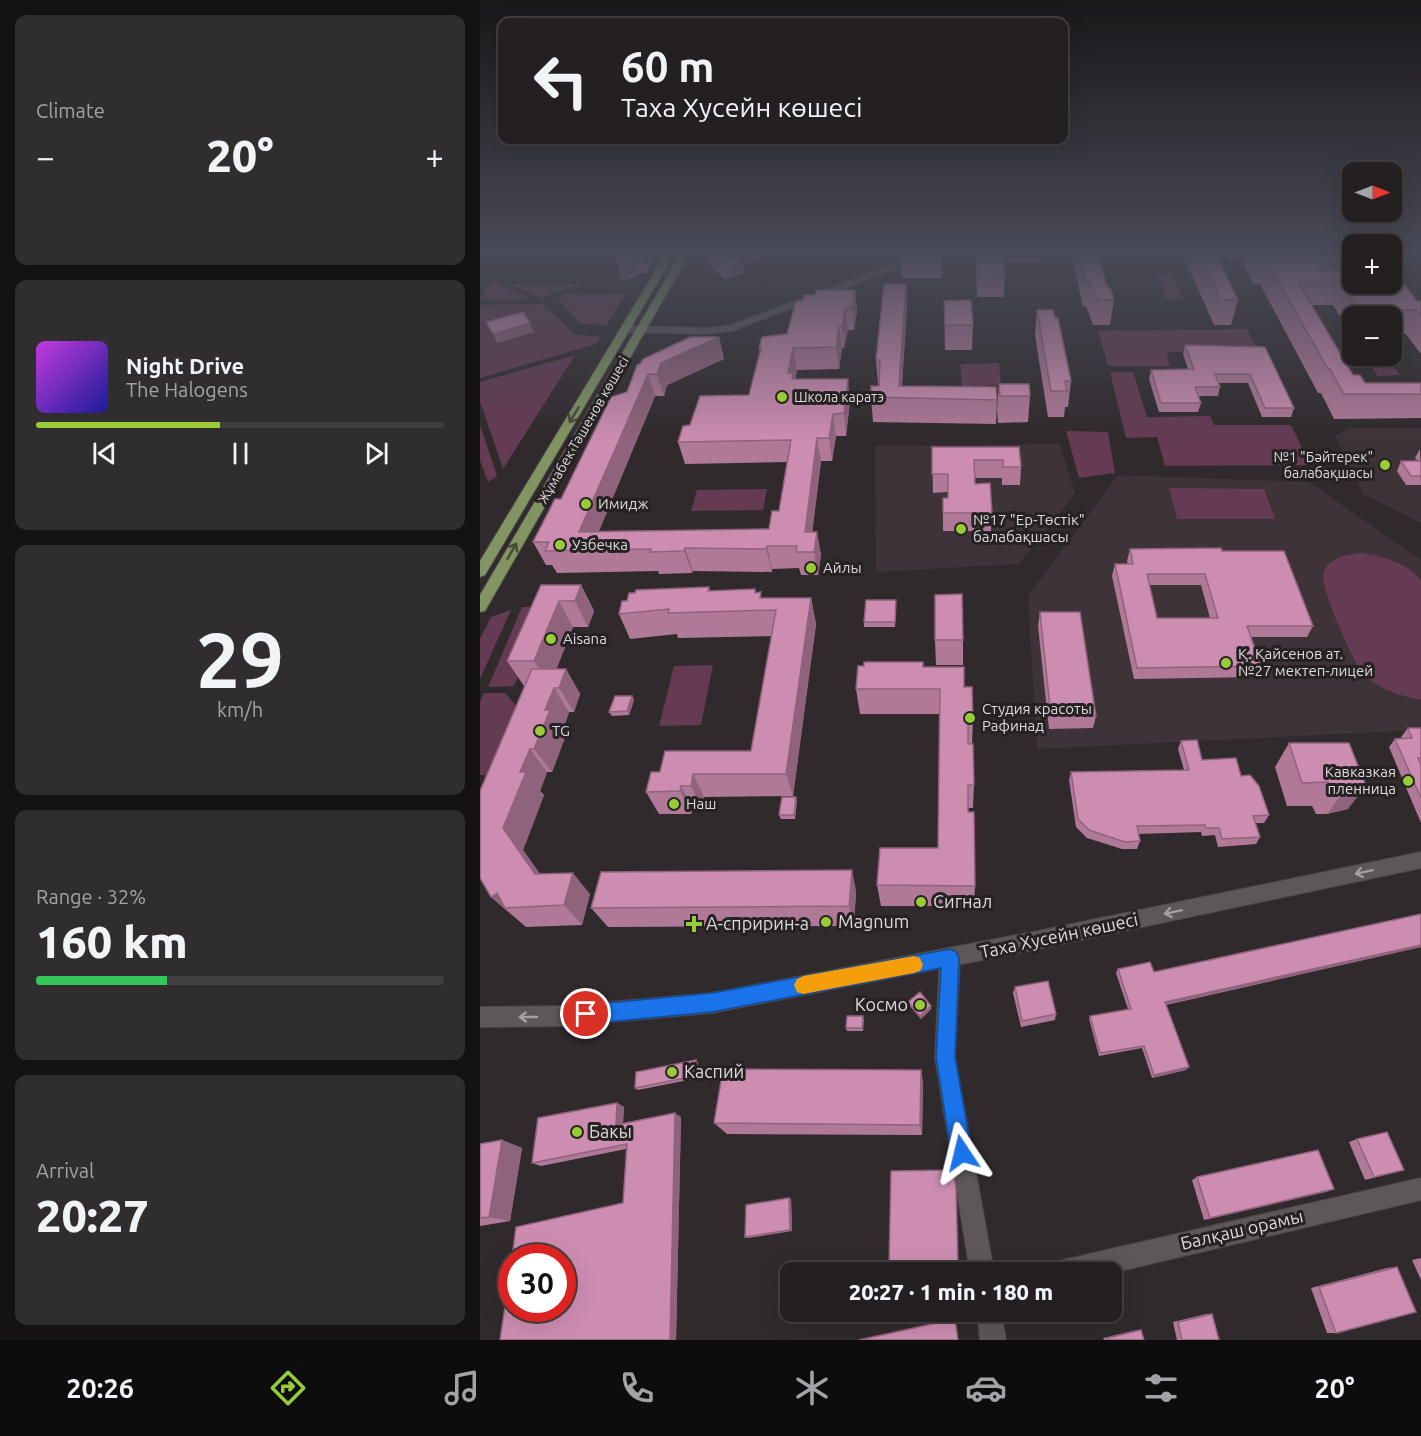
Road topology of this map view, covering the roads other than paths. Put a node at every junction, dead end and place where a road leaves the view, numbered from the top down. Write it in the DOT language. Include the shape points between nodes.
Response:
graph roads {
  1 [pos="634,316"];
  2 [pos="649,316"];
  3 [pos="765,316"];
  4 [pos="626,329"];
  5 [pos="641,329"];
  6 [pos="480,572"];
  7 [pos="480,607"];
  8 [pos="1421,860"];
  9 [pos="950,958"];
  10 [pos="480,1017"];
  11 [pos="1421,1189"];
  12 [pos="980,1262"];
  13 [pos="1106,1262"];
  14 [pos="991,1322"];
  15 [pos="993,1340"];
  1 -- 4 [label="main road, Жұмабек Тәшенов көшесі"];
  2 -- 5 [label="main road, Жұмабек Тәшенов көшесі"];
  3 -- 5 [label="street" via="729,329"];
  4 -- 5 [label="street"];
  4 -- 6 [label="main road, Жұмабек Тәшенов көшесі, one-way"];
  7 -- 5 [label="main road, Жұмабек Тәшенов көшесі, one-way"];
  8 -- 9 [label="street, Таха Хусейн көшесі, one-way"];
  9 -- 10 [label="street, Таха Хусейн көшесі, one-way" via="712,1003 565,1016"];
  9 -- 12 [label="street" via="945,1057"];
  11 -- 13 [label="street, Балқаш орамы"];
  14 -- 15 [label="street"];
}
